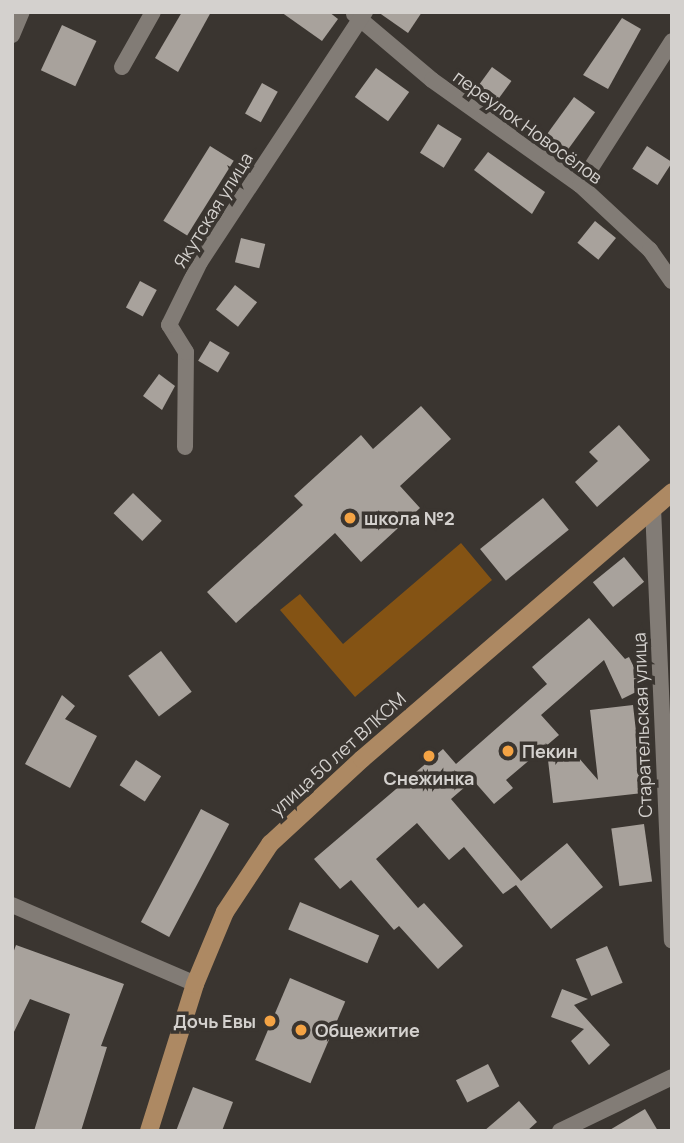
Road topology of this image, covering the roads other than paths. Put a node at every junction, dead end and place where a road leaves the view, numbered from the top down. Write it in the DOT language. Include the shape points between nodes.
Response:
graph roads {
  1 [pos="22,12"];
  2 [pos="153,12"];
  3 [pos="359,15"];
  4 [pos="12,35"];
  5 [pos="672,41"];
  6 [pos="122,67"];
  7 [pos="580,185"];
  8 [pos="672,281"];
  9 [pos="185,447"];
  10 [pos="672,492"];
  11 [pos="653,508"];
  12 [pos="12,905"];
  13 [pos="672,941"];
  14 [pos="195,984"];
  15 [pos="672,1076"];
  16 [pos="149,1131"];
  17 [pos="560,1131"];
  1 -- 4 [label="street"];
  2 -- 6 [label="street"];
  3 -- 7 [label="street, переулок Новосёлов" via="432,80"];
  3 -- 9 [label="street, Якутская улица" via="200,262 169,325 186,352"];
  5 -- 7 [label="street"];
  7 -- 8 [label="street, переулок Новосёлов" via="650,250"];
  10 -- 11 [label="main road, улица 50 лет ВЛКСМ"];
  11 -- 13 [label="street, Старательская улица"];
  11 -- 14 [label="main road, улица 50 лет ВЛКСМ" via="270,844 225,912"];
  12 -- 14 [label="street"];
  14 -- 16 [label="main road, улица 50 лет ВЛКСМ"];
  15 -- 17 [label="street"];
}
